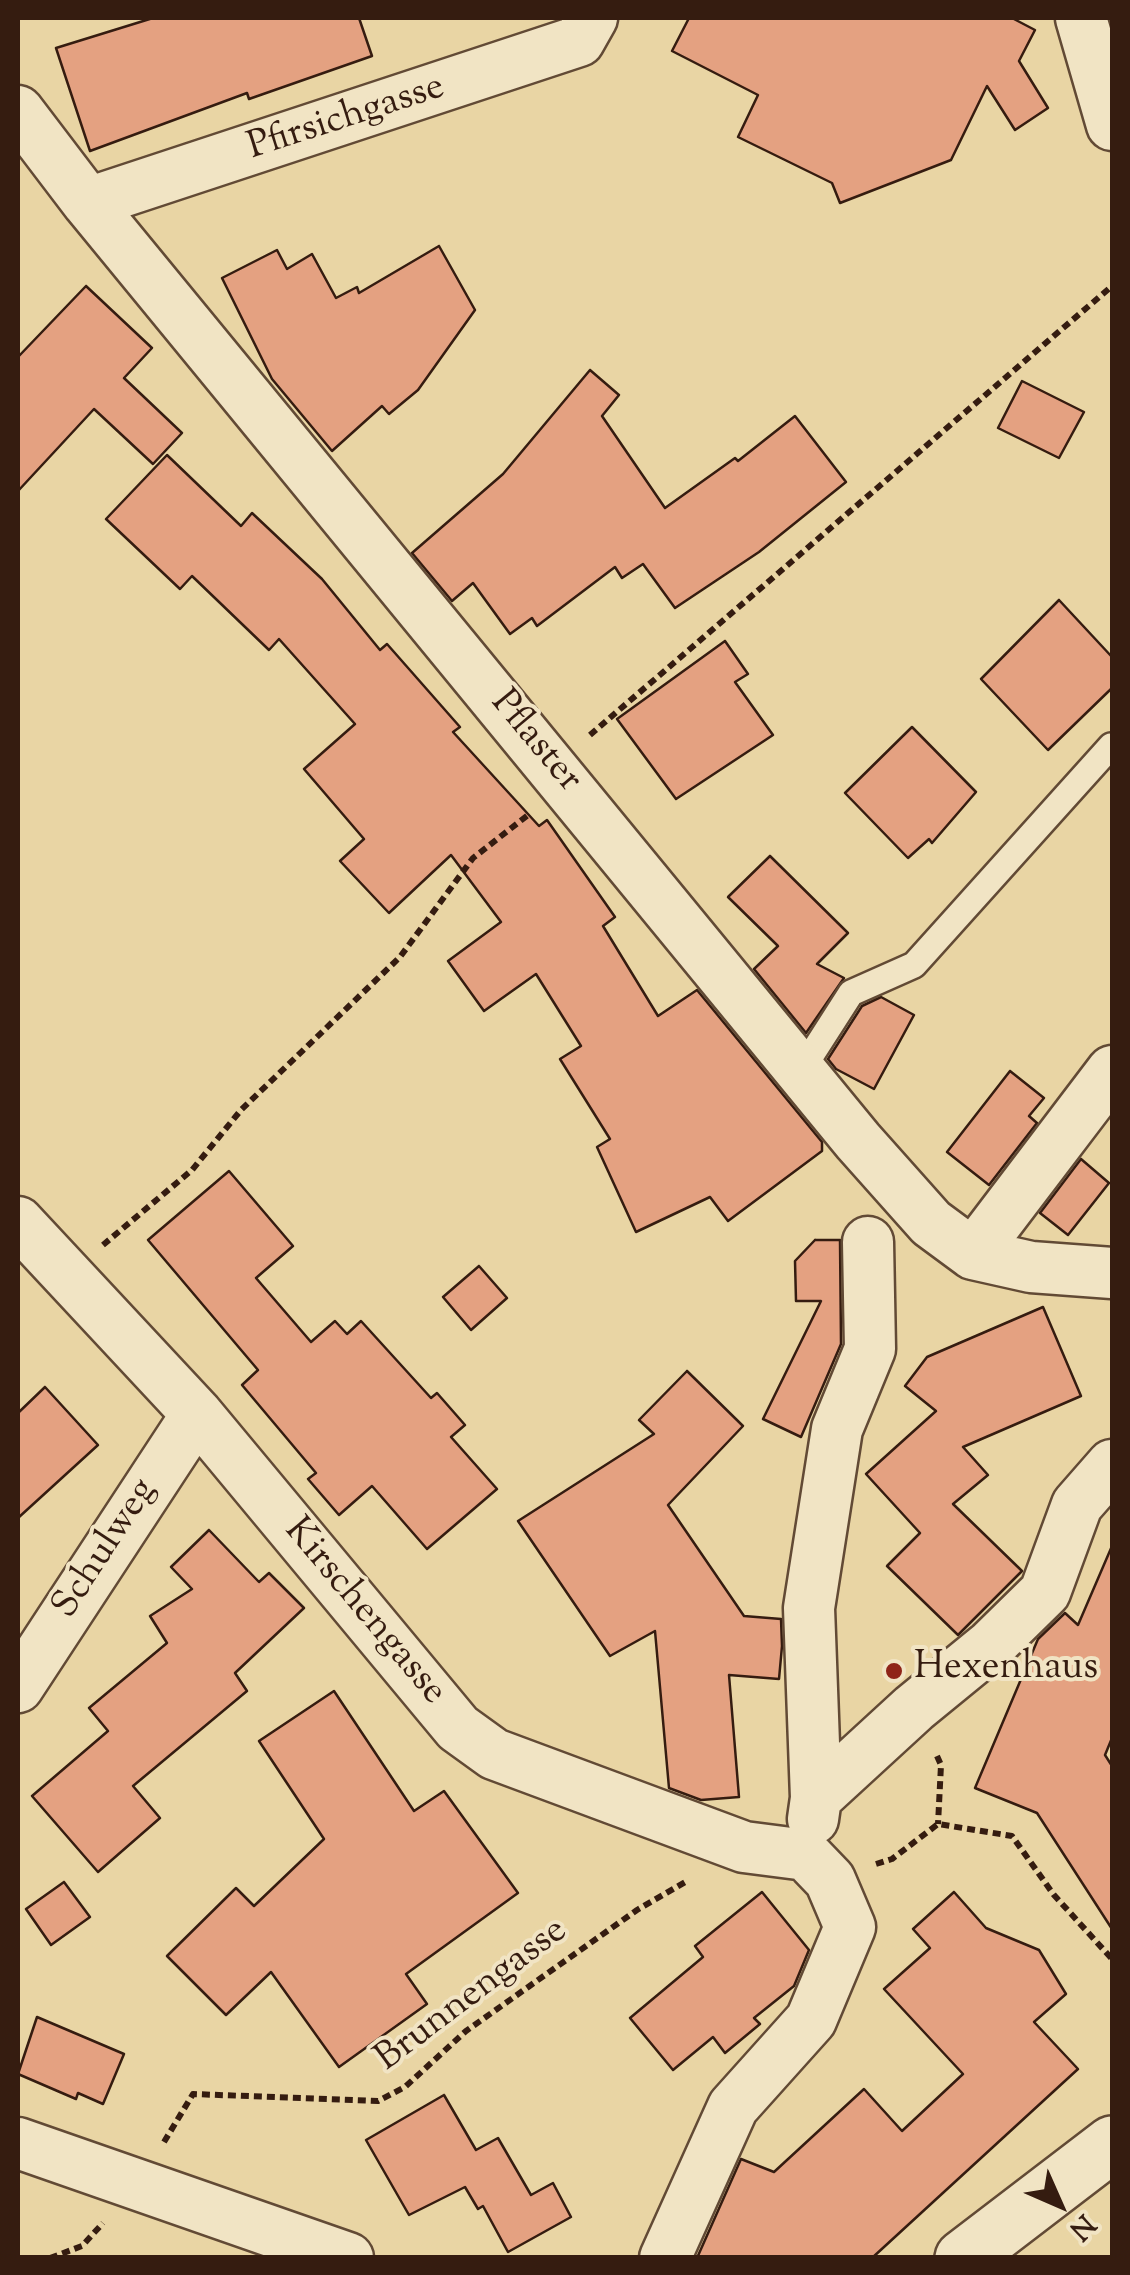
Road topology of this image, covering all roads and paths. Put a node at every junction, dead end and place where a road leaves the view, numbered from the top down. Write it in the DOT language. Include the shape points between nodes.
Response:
graph roads {
  1 [pos="592,18"];
  2 [pos="1081,18"];
  3 [pos="18,111"];
  4 [pos="1112,126"];
  5 [pos="88,204"];
  6 [pos="1112,286"];
  7 [pos="1111,746"];
  8 [pos="572,765"];
  9 [pos="1112,1071"];
  10 [pos="801,1072"];
  11 [pos="18,1222"];
  12 [pos="106,1242"];
  13 [pos="868,1242"];
  14 [pos="973,1254"];
  15 [pos="1112,1272"];
  16 [pos="197,1414"];
  17 [pos="1112,1464"];
  18 [pos="18,1686"];
  19 [pos="816,1798"];
  20 [pos="744,1847"];
  21 [pos="818,1867"];
  22 [pos="1112,1959"];
  23 [pos="18,2143"];
  24 [pos="1112,2144"];
  25 [pos="140,2183"];
  26 [pos="348,2258"];
  27 [pos="665,2258"];
  28 [pos="963,2258"];
  1 -- 5 [label="street, Pfirsichgasse" via="579,41"];
  2 -- 4 [label="street"];
  3 -- 5 [label="street, Pflaster"];
  5 -- 8 [label="street, Pflaster"];
  6 -- 8 [label="path"];
  7 -- 10 [label="lane" via="914,964 852,993"];
  8 -- 10 [label="street, Pflaster"];
  8 -- 12 [label="path" via="472,858 400,957 241,1110 192,1170"];
  9 -- 14 [label="street"];
  10 -- 14 [label="street, Pflaster" via="932,1222"];
  11 -- 16 [label="street, Kirschengasse"];
  13 -- 19 [label="street" via="870,1349 837,1429 809,1608"];
  14 -- 15 [label="street, Pflaster" via="1031,1267"];
  16 -- 18 [label="street, Schulweg"];
  16 -- 20 [label="street, Kirschengasse" via="458,1728 494,1754"];
  17 -- 19 [label="street" via="1077,1505 1044,1592"];
  19 -- 21 [label="street"];
  20 -- 21 [label="street, Kirschengasse"];
  20 -- 25 [label="path, Brunnengasse" via="637,1910 378,2101 192,2094"];
  21 -- 22 [label="path" via="892,1859 938,1824 1012,1836"];
  21 -- 27 [label="street" via="850,1928 811,2020 732,2107"];
  23 -- 25 [label="street"];
  24 -- 28 [label="street"];
  25 -- 26 [label="street"];
}
